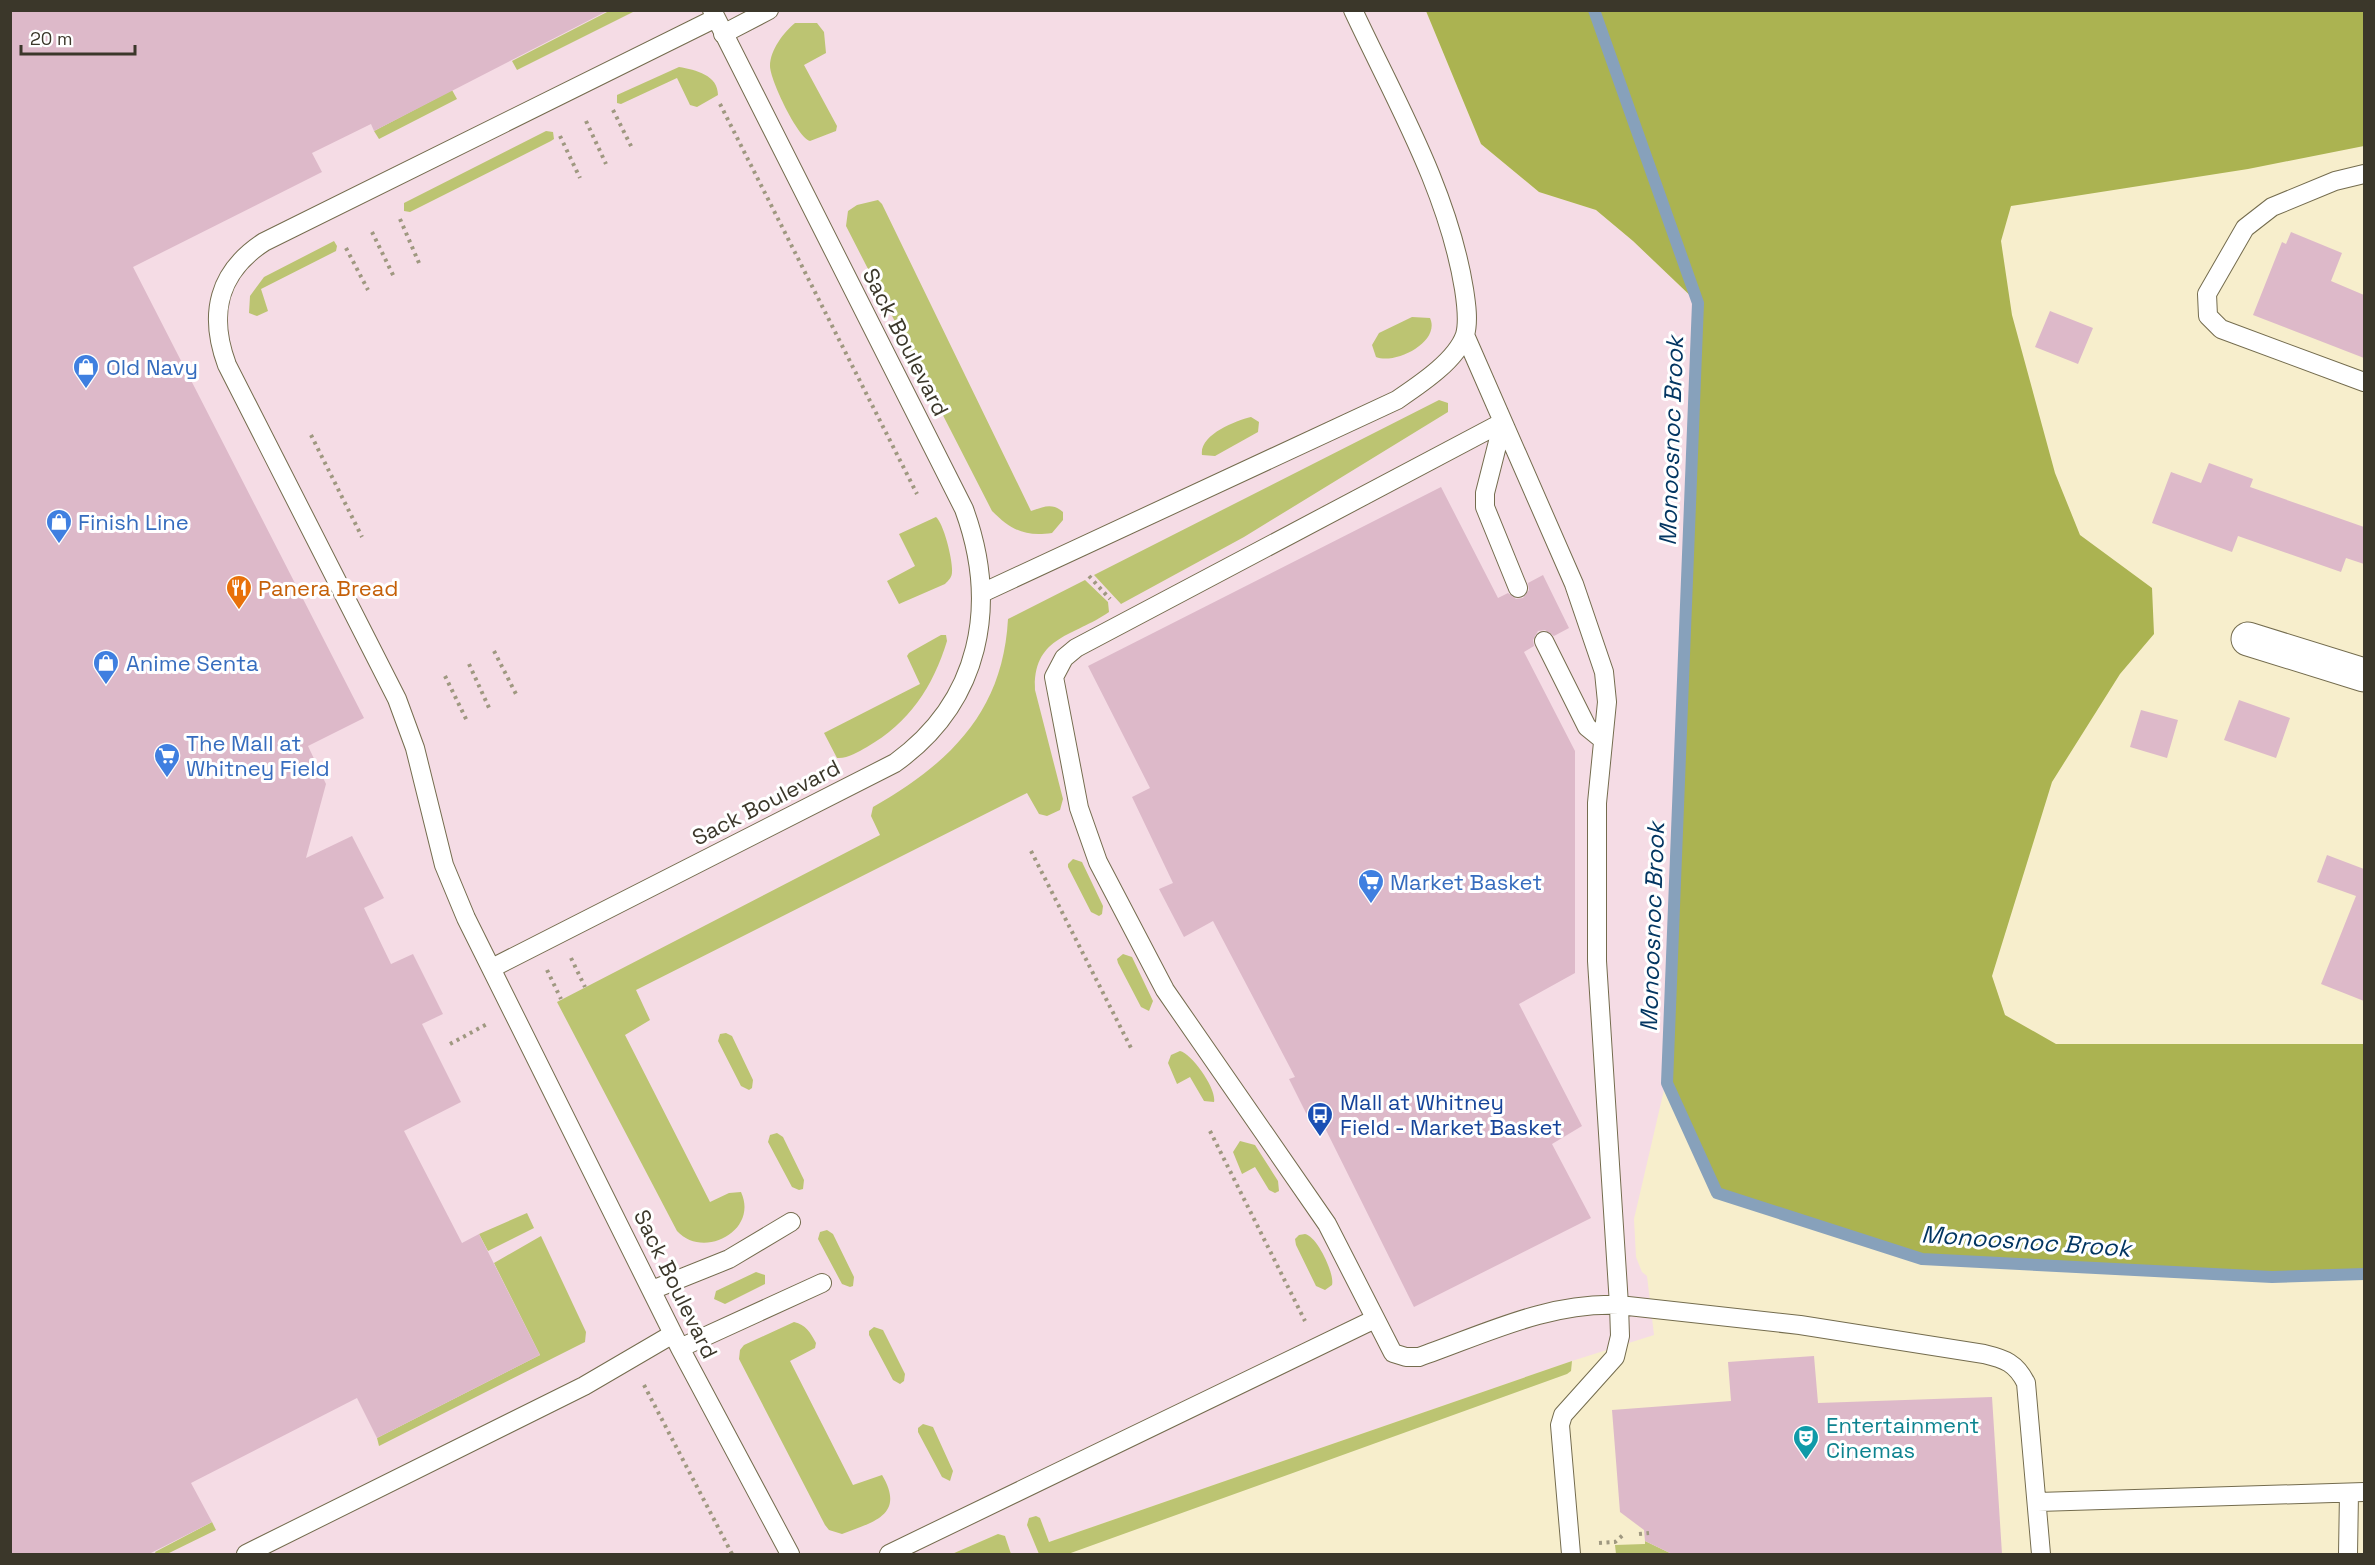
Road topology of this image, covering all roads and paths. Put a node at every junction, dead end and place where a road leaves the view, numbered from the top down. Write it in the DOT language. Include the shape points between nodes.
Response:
graph roads {
  1 [pos="769,10"];
  2 [pos="1353,10"];
  3 [pos="717,21"];
  4 [pos="720,104"];
  5 [pos="613,110"];
  6 [pos="586,121"];
  7 [pos="560,136"];
  8 [pos="633,150"];
  9 [pos="606,164"];
  10 [pos="2364,174"];
  11 [pos="580,178"];
  12 [pos="400,219"];
  13 [pos="372,232"];
  14 [pos="346,248"];
  15 [pos="419,263"];
  16 [pos="394,277"];
  17 [pos="368,290"];
  18 [pos="1465,335"];
  19 [pos="2364,382"];
  20 [pos="1503,422"];
  21 [pos="310,435"];
  22 [pos="917,494"];
  23 [pos="362,537"];
  24 [pos="1068,553"];
  25 [pos="1518,588"];
  26 [pos="982,593"];
  27 [pos="1129,620"];
  28 [pos="2248,639"];
  29 [pos="1544,641"];
  30 [pos="494,651"];
  31 [pos="469,664"];
  32 [pos="2364,675"];
  33 [pos="445,676"];
  34 [pos="517,696"];
  35 [pos="490,710"];
  36 [pos="466,721"];
  37 [pos="1604,740"];
  38 [pos="1031,851"];
  39 [pos="492,968"];
  40 [pos="513,1011"];
  41 [pos="450,1044"];
  42 [pos="1131,1048"];
  43 [pos="1210,1131"];
  44 [pos="791,1222"];
  45 [pos="822,1283"];
  46 [pos="652,1290"];
  47 [pos="1619,1305"];
  48 [pos="1374,1319"];
  49 [pos="676,1341"];
  50 [pos="1318,1346"];
  51 [pos="642,1379"];
  52 [pos="2357,1492"];
  53 [pos="2038,1502"];
  54 [pos="1648,1533"];
  55 [pos="1639,1534"];
  56 [pos="246,1554"];
  57 [pos="732,1554"];
  58 [pos="790,1554"];
  59 [pos="889,1554"];
  60 [pos="1571,1554"];
  61 [pos="2041,1554"];
  62 [pos="2348,1554"];
  1 -- 3 [label="lane"];
  2 -- 18 [label="lane" via="1442,202 1467,305"];
  3 -- 26 [label="lane, Sack Boulevard" via="964,509 979,561"];
  3 -- 39 [label="lane" via="264,242 229,277 218,306 218,337 227,365 397,699 415,748 444,865"];
  4 -- 22 [label="path"];
  5 -- 8 [label="path"];
  6 -- 9 [label="path"];
  7 -- 11 [label="path"];
  10 -- 19 [label="lane" via="2272,207 2245,228 2207,294 2208,316 2221,329"];
  12 -- 15 [label="path"];
  13 -- 16 [label="path"];
  14 -- 17 [label="path"];
  18 -- 20 [label="lane"];
  18 -- 24 [label="lane" via="1428,379 1397,400"];
  20 -- 25 [label="lane" via="1485,507"];
  20 -- 27 [label="lane"];
  20 -- 37 [label="lane" via="1574,584 1598,653 1607,702"];
  21 -- 23 [label="path"];
  24 -- 26 [label="lane"];
  24 -- 27 [label="path"];
  26 -- 39 [label="lane, Sack Boulevard" via="976,647 963,687 940,723 911,751 876,773"];
  27 -- 48 [label="lane" via="1074,649 1054,677 1087,833 1164,990 1327,1224"];
  28 -- 32 [label="street"];
  29 -- 37 [label="lane" via="1587,727"];
  30 -- 34 [label="path"];
  31 -- 35 [label="path"];
  33 -- 36 [label="path"];
  37 -- 47 [label="lane" via="1597,803 1597,961"];
  38 -- 42 [label="path"];
  39 -- 40 [label="lane, Sack Boulevard"];
  40 -- 41 [label="path"];
  40 -- 46 [label="lane, Sack Boulevard"];
  43 -- 50 [label="path"];
  44 -- 46 [label="lane" via="729,1259"];
  45 -- 49 [label="lane"];
  46 -- 49 [label="lane, Sack Boulevard"];
  47 -- 48 [label="lane" via="1594,1304 1546,1311 1419,1357 1393,1353"];
  47 -- 53 [label="lane" via="1800,1325 2008,1360 2020,1370 2026,1383"];
  47 -- 60 [label="lane" via="1620,1336 1615,1357 1563,1415 1560,1425"];
  48 -- 50 [label="lane"];
  49 -- 56 [label="lane"];
  49 -- 58 [label="lane, Sack Boulevard"];
  50 -- 59 [label="lane"];
  51 -- 57 [label="path"];
  52 -- 53 [label="lane"];
  52 -- 62 [label="lane"];
  53 -- 61 [label="lane"];
  54 -- 55 [label="path"];
}
